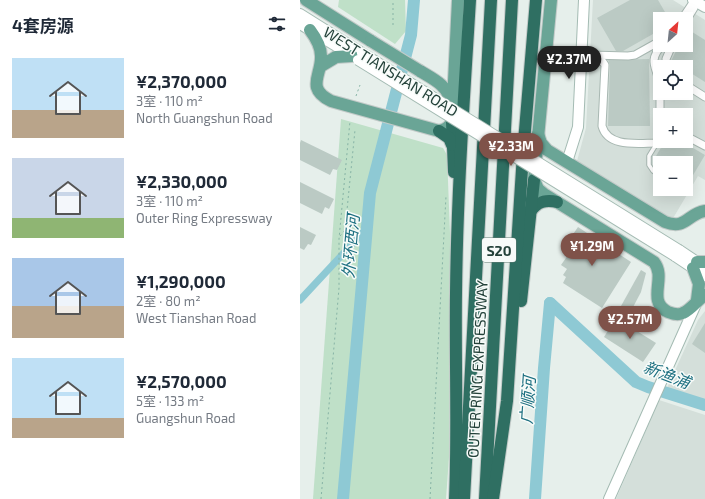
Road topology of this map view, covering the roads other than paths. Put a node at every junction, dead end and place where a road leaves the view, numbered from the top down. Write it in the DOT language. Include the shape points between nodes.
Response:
graph roads {
  1 [pos="306,0"];
  2 [pos="458,0"];
  3 [pos="470,0"];
  4 [pos="491,0"];
  5 [pos="512,0"];
  6 [pos="536,0"];
  7 [pos="552,0"];
  8 [pos="584,0"];
  9 [pos="694,0"];
  10 [pos="705,7"];
  11 [pos="686,12"];
  12 [pos="692,12"];
  13 [pos="300,14"];
  14 [pos="305,27"];
  15 [pos="653,45"];
  16 [pos="358,56"];
  17 [pos="582,57"];
  18 [pos="321,66"];
  19 [pos="454,68"];
  20 [pos="437,80"];
  21 [pos="693,89"];
  22 [pos="705,97"];
  23 [pos="453,106"];
  24 [pos="452,122"];
  25 [pos="439,131"];
  26 [pos="693,140"];
  27 [pos="653,141"];
  28 [pos="452,145"];
  29 [pos="705,146"];
  30 [pos="654,148"];
  31 [pos="542,151"];
  32 [pos="567,162"];
  33 [pos="653,171"];
  34 [pos="534,180"];
  35 [pos="557,202"];
  36 [pos="705,211"];
  37 [pos="530,212"];
  38 [pos="458,234"];
  39 [pos="700,264"];
  40 [pos="705,276"];
  41 [pos="701,298"];
  42 [pos="511,349"];
  43 [pos="455,499"];
  44 [pos="464,499"];
  45 [pos="485,499"];
  46 [pos="493,499"];
  47 [pos="609,499"];
  1 -- 20 [label="main road, bridge"];
  2 -- 19 [label="main road"];
  3 -- 38 [label="highway"];
  4 -- 44 [label="highway, OUTER RING EXPRESSWAY / S20"];
  5 -- 45 [label="highway, OUTER RING EXPRESSWAY / S20"];
  6 -- 42 [label="highway"];
  7 -- 31 [label="main road" via="538,134"];
  8 -- 17 [label="main road"];
  9 -- 10 [label="main road"];
  9 -- 11 [label="street"];
  9 -- 12 [label="street"];
  13 -- 16 [label="main road, WEST TIANSHAN ROAD"];
  14 -- 16 [label="main road, WEST TIANSHAN ROAD"];
  14 -- 18 [label="main road" via="317,40"];
  15 -- 17 [label="street" via="635,55"];
  16 -- 18 [label="main road" via="336,57"];
  16 -- 39 [label="main road, WEST TIANSHAN ROAD, bridge" via="677,253"];
  17 -- 27 [label="street" via="600,60 605,65 602,126 604,133 610,140 619,142"];
  17 -- 32 [label="main road" via="578,127"];
  18 -- 25 [label="main road" via="316,84 324,97 331,101"];
  19 -- 20 [label="main road" via="444,79"];
  19 -- 23 [label="main road"];
  20 -- 23 [label="main road" via="447,91"];
  21 -- 22 [label="street"];
  23 -- 24 [label="main road"];
  24 -- 25 [label="main road" via="444,130"];
  24 -- 28 [label="highway"];
  25 -- 28 [label="highway" via="449,138"];
  26 -- 29 [label="street"];
  28 -- 38 [label="highway"];
  30 -- 33 [label="lane" via="648,165"];
  31 -- 32 [label="main road"];
  31 -- 34 [label="main road"];
  32 -- 36 [label="main road" via="667,223 681,224 695,214"];
  34 -- 35 [label="main road" via="538,189"];
  34 -- 37 [label="highway"];
  35 -- 37 [label="highway" via="540,203"];
  35 -- 41 [label="main road" via="654,262 659,273 657,298 665,310 681,314"];
  37 -- 42 [label="highway" via="522,296"];
  38 -- 43 [label="highway"];
  39 -- 40 [label="main road, WEST TIANSHAN ROAD"];
  39 -- 41 [label="main road"];
  41 -- 47 [label="main road"];
  42 -- 46 [label="highway" via="507,400"];
}
